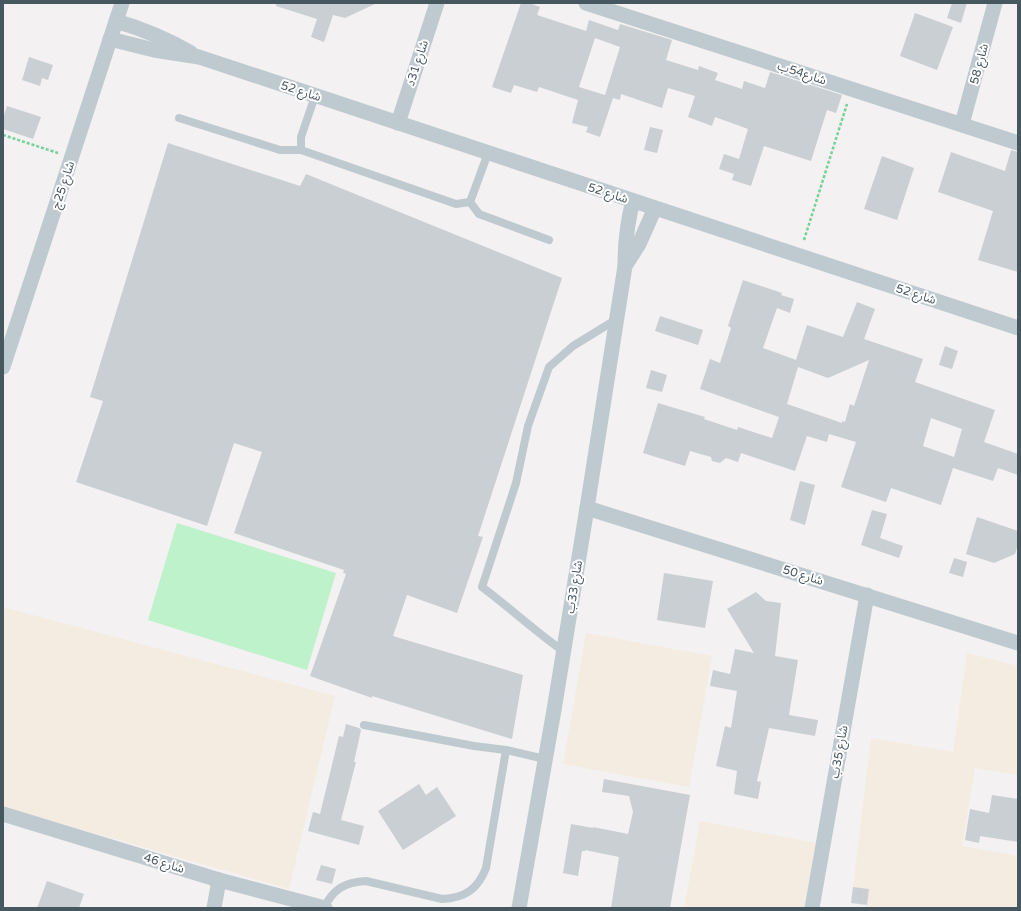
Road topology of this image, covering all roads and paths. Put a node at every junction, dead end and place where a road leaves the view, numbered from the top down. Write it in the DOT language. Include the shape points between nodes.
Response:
graph roads {
  1 [pos="122,3"];
  2 [pos="437,3"];
  3 [pos="586,3"];
  4 [pos="995,3"];
  5 [pos="116,21"];
  6 [pos="110,39"];
  7 [pos="199,57"];
  8 [pos="852,89"];
  9 [pos="316,96"];
  10 [pos="179,118"];
  11 [pos="398,123"];
  12 [pos="962,124"];
  13 [pos="3,135"];
  14 [pos="1018,142"];
  15 [pos="301,150"];
  16 [pos="488,153"];
  17 [pos="72,157"];
  18 [pos="633,201"];
  19 [pos="470,202"];
  20 [pos="655,208"];
  21 [pos="549,240"];
  22 [pos="799,256"];
  23 [pos="625,266"];
  24 [pos="617,319"];
  25 [pos="1018,328"];
  26 [pos="3,367"];
  27 [pos="587,508"];
  28 [pos="867,595"];
  29 [pos="1018,643"];
  30 [pos="563,651"];
  31 [pos="364,725"];
  32 [pos="506,750"];
  33 [pos="545,759"];
  34 [pos="3,814"];
  35 [pos="219,880"];
  36 [pos="214,908"];
  37 [pos="325,908"];
  38 [pos="519,908"];
  39 [pos="812,908"];
  1 -- 5 [label="street, شارع 25ج"];
  2 -- 11 [label="street, شارع 31د"];
  3 -- 8 [label="street, شارع54ب"];
  4 -- 12 [label="street, شارع 58"];
  5 -- 6 [label="street, شارع 25ج"];
  5 -- 7 [label="street, شارع 52" via="159,36"];
  6 -- 7 [label="street, شارع 52" via="154,50"];
  6 -- 17 [label="street, شارع 25ج"];
  7 -- 9 [label="street, شارع 52"];
  8 -- 12 [label="street, شارع54ب"];
  8 -- 22 [label="path"];
  9 -- 11 [label="street, شارع 52"];
  9 -- 15 [label="lane" via="301,137"];
  10 -- 15 [label="lane" via="280,150"];
  11 -- 16 [label="street, شارع 52"];
  12 -- 14 [label="street, شارع54ب"];
  13 -- 17 [label="path"];
  15 -- 19 [label="lane" via="456,204"];
  16 -- 18 [label="street, شارع 52"];
  16 -- 19 [label="lane"];
  17 -- 26 [label="street, شارع 25ج"];
  18 -- 20 [label="street, شارع 52"];
  18 -- 23 [label="street, شارع 33ب" via="627,226"];
  19 -- 21 [label="lane" via="479,214"];
  20 -- 22 [label="street, شارع 52"];
  20 -- 23 [label="street, شارع 33ب" via="639,244"];
  22 -- 25 [label="street, شارع 52"];
  23 -- 24 [label="street, شارع 33ب"];
  24 -- 27 [label="street, شارع 33ب"];
  24 -- 30 [label="lane" via="573,346 549,368 528,426 516,483 482,587"];
  27 -- 28 [label="street, شارع 50"];
  27 -- 30 [label="street, شارع 33ب"];
  28 -- 29 [label="street, شارع 50"];
  28 -- 39 [label="street, شارع 35ب"];
  30 -- 33 [label="street, شارع 33ب"];
  31 -- 32 [label="lane"];
  32 -- 33 [label="lane"];
  32 -- 37 [label="lane" via="486,868 470,891 461,896 442,899 358,881 341,887 328,900"];
  33 -- 38 [label="street, شارع 33ب"];
  34 -- 35 [label="street, شارع 46"];
  35 -- 36 [label="street"];
  35 -- 37 [label="street, شارع 46"];
}
